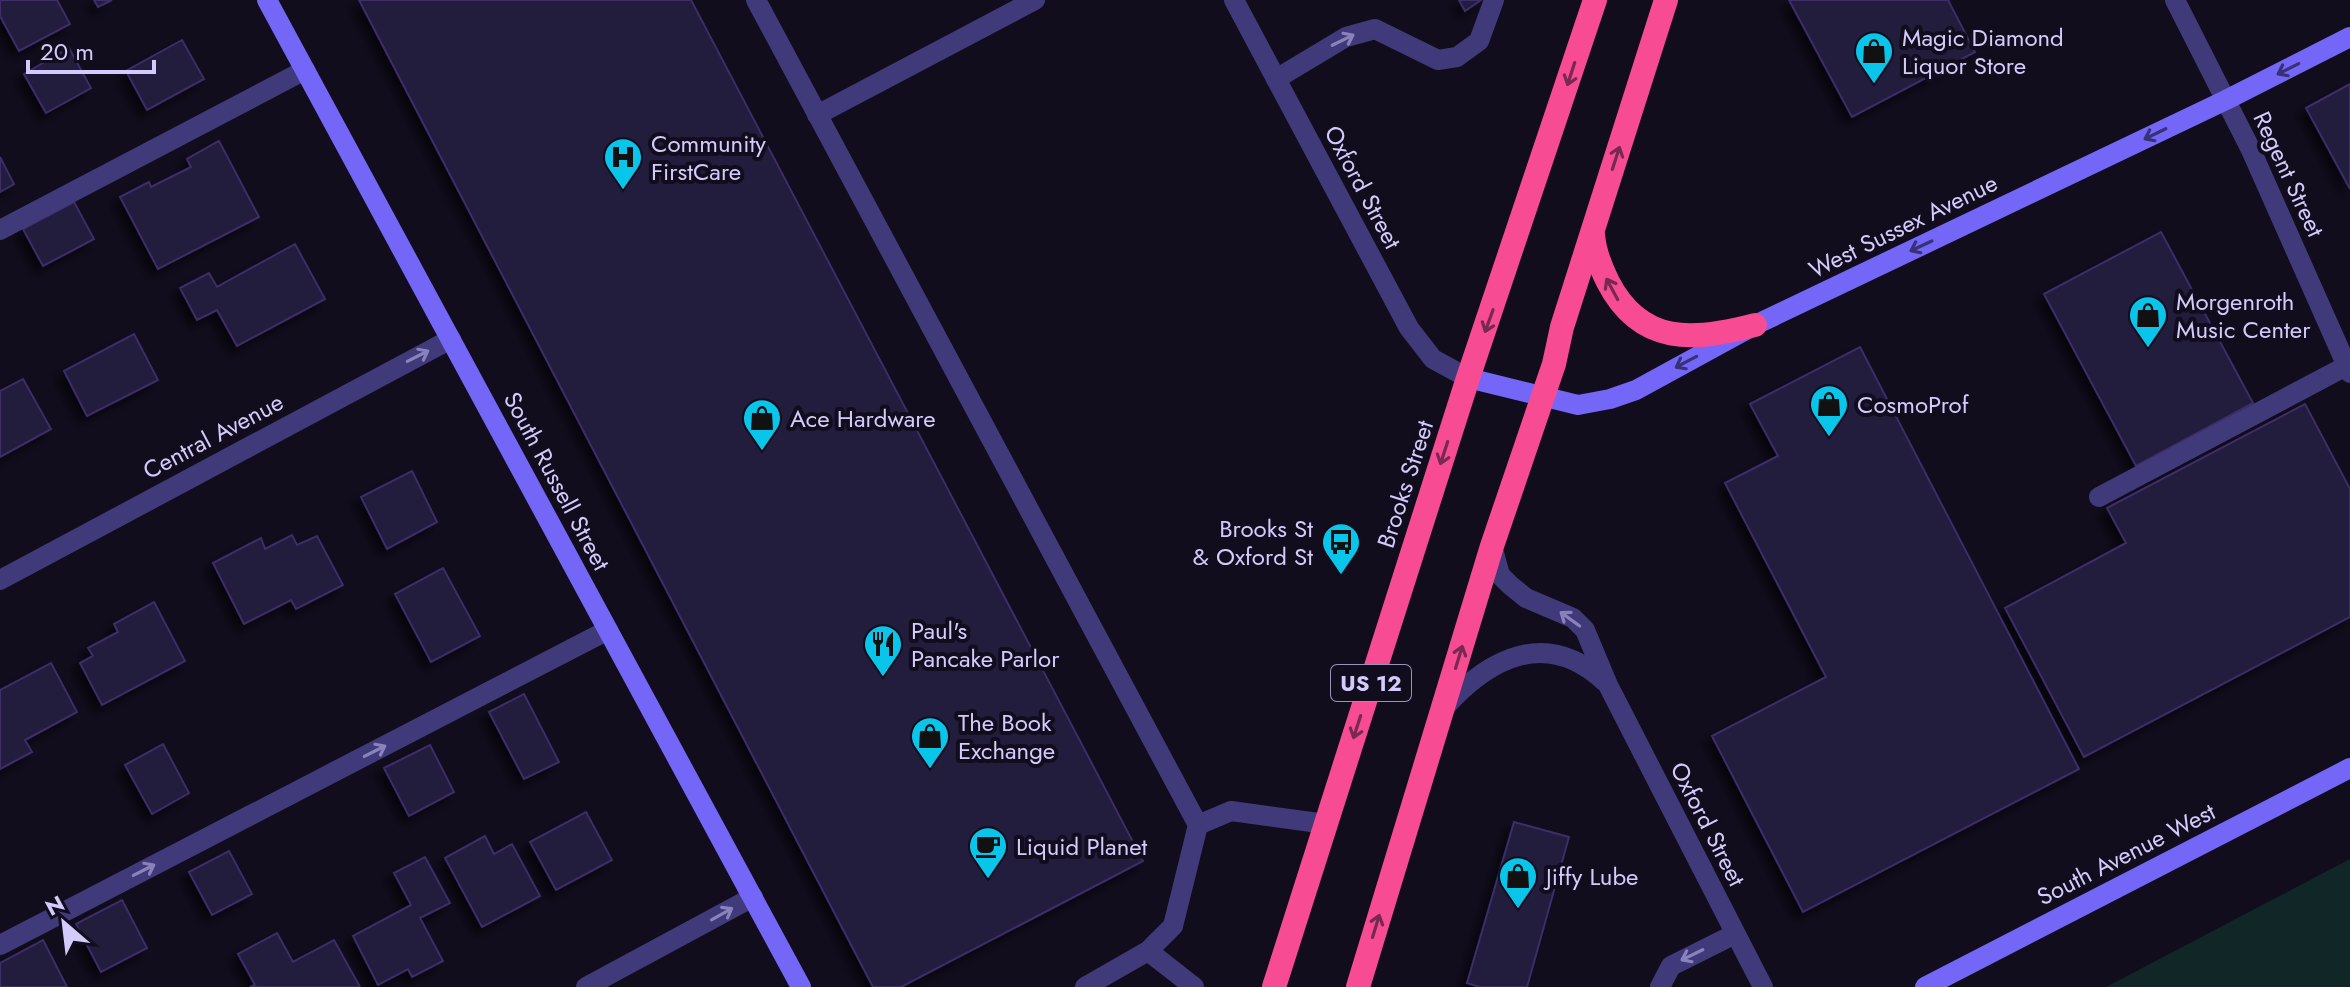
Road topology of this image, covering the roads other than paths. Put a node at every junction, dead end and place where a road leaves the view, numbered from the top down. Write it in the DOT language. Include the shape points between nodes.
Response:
graph roads {
  1 [pos="267,0"];
  2 [pos="756,0"];
  3 [pos="1035,0"];
  4 [pos="1234,0"];
  5 [pos="1494,0"];
  6 [pos="1595,0"];
  7 [pos="1666,0"];
  8 [pos="2175,0"];
  9 [pos="2350,37"];
  10 [pos="305,70"];
  11 [pos="1276,79"];
  12 [pos="2226,100"];
  13 [pos="817,115"];
  14 [pos="0,230"];
  15 [pos="1592,232"];
  16 [pos="1755,325"];
  17 [pos="451,339"];
  18 [pos="2349,367"];
  19 [pos="1468,378"];
  20 [pos="1542,397"];
  21 [pos="2099,497"];
  22 [pos="1492,546"];
  23 [pos="0,580"];
  24 [pos="608,630"];
  25 [pos="1608,685"];
  26 [pos="1444,708"];
  27 [pos="2350,768"];
  28 [pos="1326,824"];
  29 [pos="1198,825"];
  30 [pos="753,897"];
  31 [pos="1735,934"];
  32 [pos="0,945"];
  33 [pos="1148,951"];
  34 [pos="586,987"];
  35 [pos="801,987"];
  36 [pos="1085,987"];
  37 [pos="1194,987"];
  38 [pos="1274,987"];
  39 [pos="1358,987"];
  40 [pos="1660,987"];
  41 [pos="1763,987"];
  42 [pos="1925,987"];
  1 -- 10 [label="street, South Russell Street"];
  2 -- 13 [label="street"];
  3 -- 13 [label="street"];
  4 -- 11 [label="street, Oxford Street"];
  11 -- 5 [label="street, one-way" via="1346,37 1375,29 1438,60 1457,57 1479,41"];
  6 -- 19 [label="highway, Brooks Street / US 12, one-way"];
  15 -- 7 [label="highway, US 12, one-way"];
  8 -- 12 [label="street, Regent Street"];
  9 -- 12 [label="street, West Sussex Avenue, one-way"];
  10 -- 14 [label="street"];
  10 -- 17 [label="street, South Russell Street"];
  11 -- 19 [label="street, Oxford Street" via="1420,346"];
  12 -- 16 [label="street, West Sussex Avenue, one-way"];
  12 -- 18 [label="street, Regent Street"];
  13 -- 29 [label="street"];
  16 -- 15 [label="highway, one-way" via="1705,337 1646,324 1618,301 1600,267"];
  15 -- 20 [label="highway, US 12"];
  16 -- 20 [label="street, West Sussex Avenue, one-way" via="1610,399 1578,405"];
  23 -- 17 [label="street, Central Avenue, one-way"];
  17 -- 24 [label="street, South Russell Street"];
  18 -- 21 [label="street"];
  19 -- 20 [label="street, West Sussex Avenue"];
  19 -- 28 [label="highway, Brooks Street / US 12, one-way"];
  20 -- 22 [label="highway, US 12"];
  25 -- 22 [label="street, Oxford Street, one-way" via="1585,630 1573,618 1526,598 1510,585 1500,575"];
  26 -- 22 [label="highway, US 12, one-way"];
  24 -- 30 [label="street, South Russell Street"];
  32 -- 24 [label="street, one-way"];
  25 -- 26 [label="street, Oxford Street" via="1557,654 1524,653 1487,669"];
  25 -- 31 [label="street, Oxford Street"];
  39 -- 26 [label="highway, US 12, one-way"];
  27 -- 42 [label="street, South Avenue West"];
  28 -- 29 [label="street" via="1231,811"];
  28 -- 38 [label="highway, Brooks Street / US 12"];
  29 -- 33 [label="street" via="1173,926"];
  34 -- 30 [label="street, one-way"];
  30 -- 35 [label="street, South Russell Street"];
  31 -- 40 [label="street, one-way" via="1671,966"];
  31 -- 41 [label="street, Oxford Street"];
  33 -- 36 [label="street"];
  33 -- 37 [label="street"];
}
